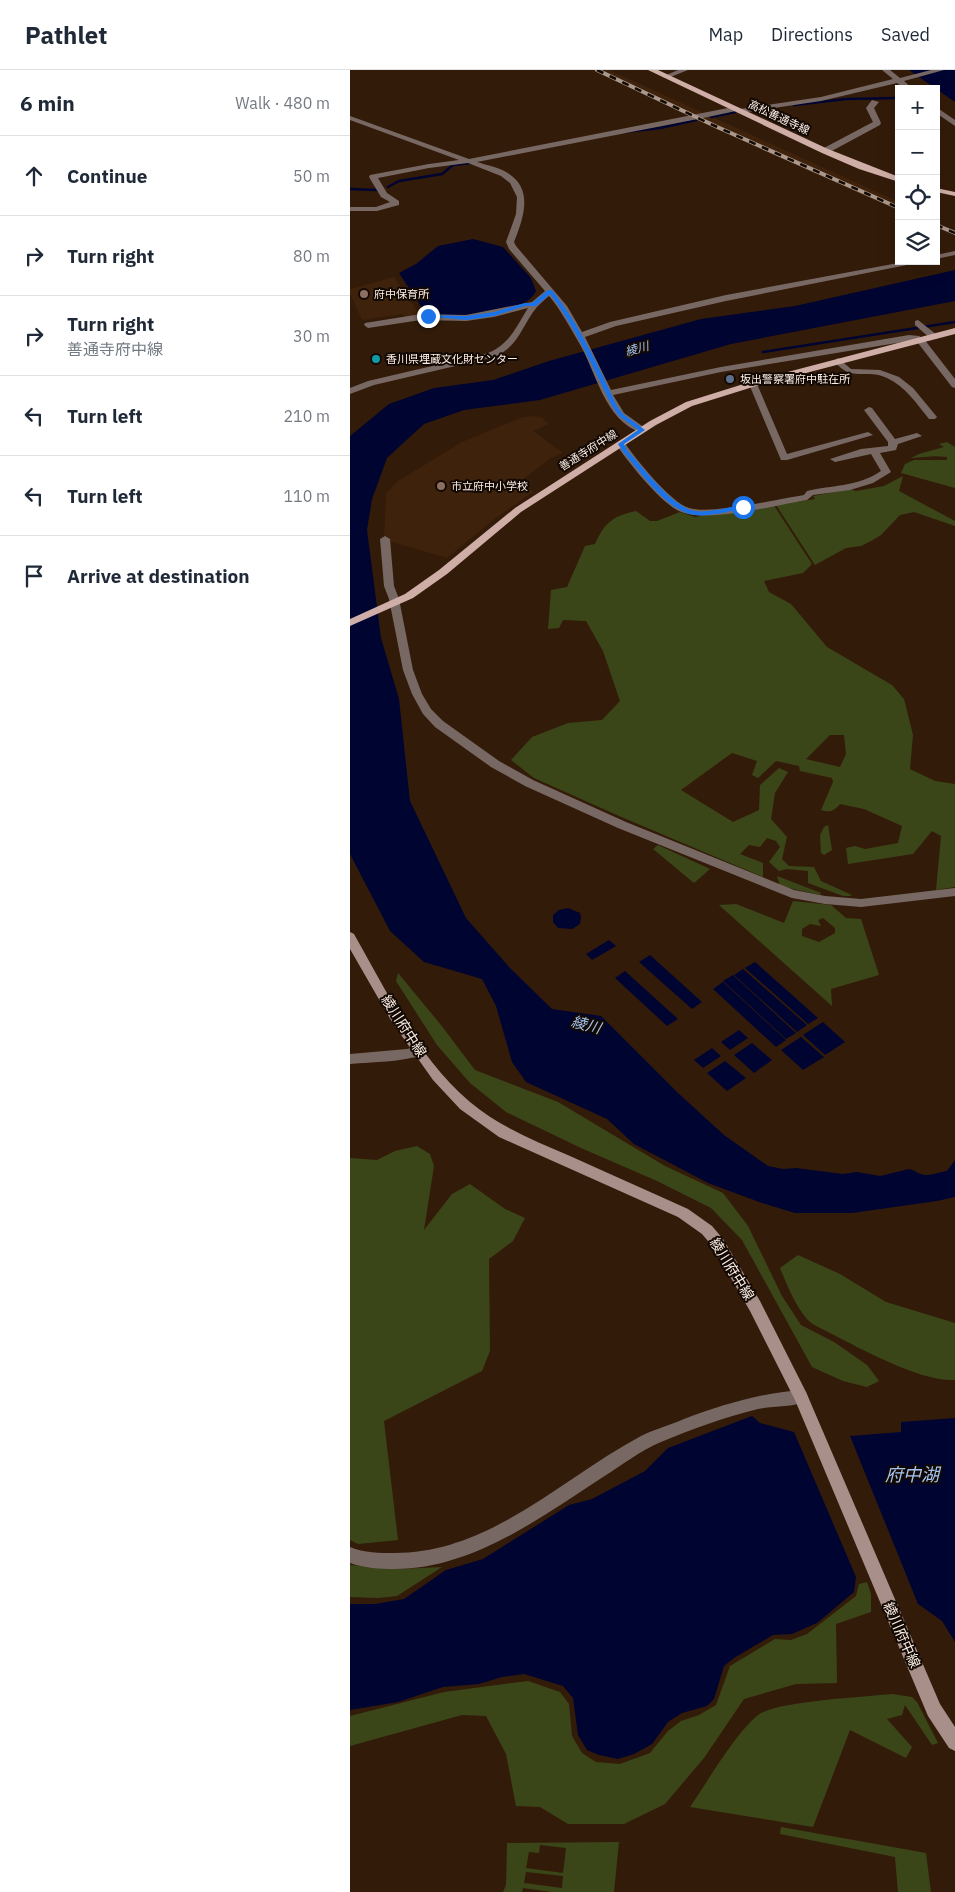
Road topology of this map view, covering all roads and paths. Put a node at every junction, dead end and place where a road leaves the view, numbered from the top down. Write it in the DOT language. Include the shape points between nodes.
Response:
graph roads {
  1 [pos="652,70"];
  2 [pos="684,70"];
  3 [pos="886,70"];
  4 [pos="940,70"];
  5 [pos="666,77"];
  6 [pos="903,79"];
  7 [pos="907,85"];
  8 [pos="875,102"];
  9 [pos="737,110"];
  10 [pos="940,112"];
  11 [pos="350,118"];
  12 [pos="955,124"];
  13 [pos="825,151"];
  14 [pos="470,161"];
  15 [pos="895,179"];
  16 [pos="940,191"];
  17 [pos="955,194"];
  18 [pos="350,209"];
  19 [pos="955,253"];
  20 [pos="940,256"];
  21 [pos="902,265"];
  22 [pos="550,291"];
  23 [pos="534,304"];
  24 [pos="368,325"];
  25 [pos="922,326"];
  26 [pos="955,332"];
  27 [pos="934,337"];
  28 [pos="581,338"];
  29 [pos="921,341"];
  30 [pos="838,361"];
  31 [pos="753,384"];
  32 [pos="955,385"];
  33 [pos="350,391"];
  34 [pos="608,392"];
  35 [pos="869,410"];
  36 [pos="932,418"];
  37 [pos="642,430"];
  38 [pos="868,435"];
  39 [pos="917,436"];
  40 [pos="893,442"];
  41 [pos="621,444"];
  42 [pos="874,451"];
  43 [pos="835,459"];
  44 [pos="385,539"];
  45 [pos="389,606"];
  46 [pos="350,623"];
  47 [pos="955,892"];
  48 [pos="350,937"];
  49 [pos="419,1051"];
  50 [pos="350,1059"];
  51 [pos="802,1397"];
  52 [pos="350,1555"];
  53 [pos="955,1742"];
  1 -- 5 [label="main road, 高松善通寺線"];
  2 -- 5 [label="street"];
  3 -- 6 [label="street"];
  4 -- 6 [label="street"];
  5 -- 9 [label="main road, 高松善通寺線"];
  6 -- 7 [label="street"];
  6 -- 9 [label="street" via="821,99"];
  8 -- 13 [label="street" via="870,108 877,123"];
  9 -- 13 [label="main road, 高松善通寺線"];
  9 -- 14 [label="street"];
  10 -- 12 [label="street"];
  11 -- 14 [label="street"];
  13 -- 15 [label="main road, 高松善通寺線"];
  14 -- 18 [label="street" via="372,177 384,196 396,203 377,209"];
  14 -- 22 [label="street" via="504,174 516,183 522,206 511,245"];
  16 -- 17 [label="main road"];
  19 -- 20 [label="street"];
  21 -- 28 [label="street" via="726,298 613,324"];
  22 -- 23 [label="street"];
  22 -- 28 [label="street"];
  23 -- 24 [label="street" via="466,318 421,317"];
  23 -- 33 [label="street" via="512,342 502,350 371,382"];
  25 -- 27 [label="street"];
  26 -- 27 [label="main road, 善通寺府中線"];
  27 -- 29 [label="main road, 善通寺府中線"];
  28 -- 34 [label="street"];
  29 -- 30 [label="main road, 善通寺府中線"];
  29 -- 32 [label="street"];
  29 -- 34 [label="street" via="909,338 749,363"];
  30 -- 31 [label="main road, 善通寺府中線"];
  30 -- 36 [label="street" via="849,371 882,373 895,380 913,393"];
  31 -- 37 [label="main road, 善通寺府中線" via="689,404"];
  31 -- 38 [label="street" via="784,458"];
  34 -- 37 [label="street" via="621,415"];
  35 -- 40 [label="street"];
  37 -- 41 [label="main road, 善通寺府中線"];
  39 -- 40 [label="street"];
  40 -- 42 [label="street" via="893,448"];
  41 -- 42 [label="street" via="670,501 696,513 807,497 810,493 879,478 886,472"];
  41 -- 45 [label="main road, 善通寺府中線" via="518,510 443,572"];
  42 -- 43 [label="street"];
  44 -- 45 [label="street"];
  45 -- 46 [label="main road, 善通寺府中線"];
  45 -- 47 [label="street" via="408,670 427,711 439,724 495,764 529,783 622,825 792,894 861,903"];
  48 -- 49 [label="main road, 綾川府中線"];
  49 -- 50 [label="street"];
  49 -- 51 [label="main road, 綾川府中線" via="454,1095 504,1133 657,1200 707,1230 733,1267"];
  51 -- 52 [label="street" via="778,1397 735,1407 648,1440 493,1536 463,1549 427,1560 392,1562"];
  51 -- 53 [label="main road, 綾川府中線" via="934,1710"];
}
